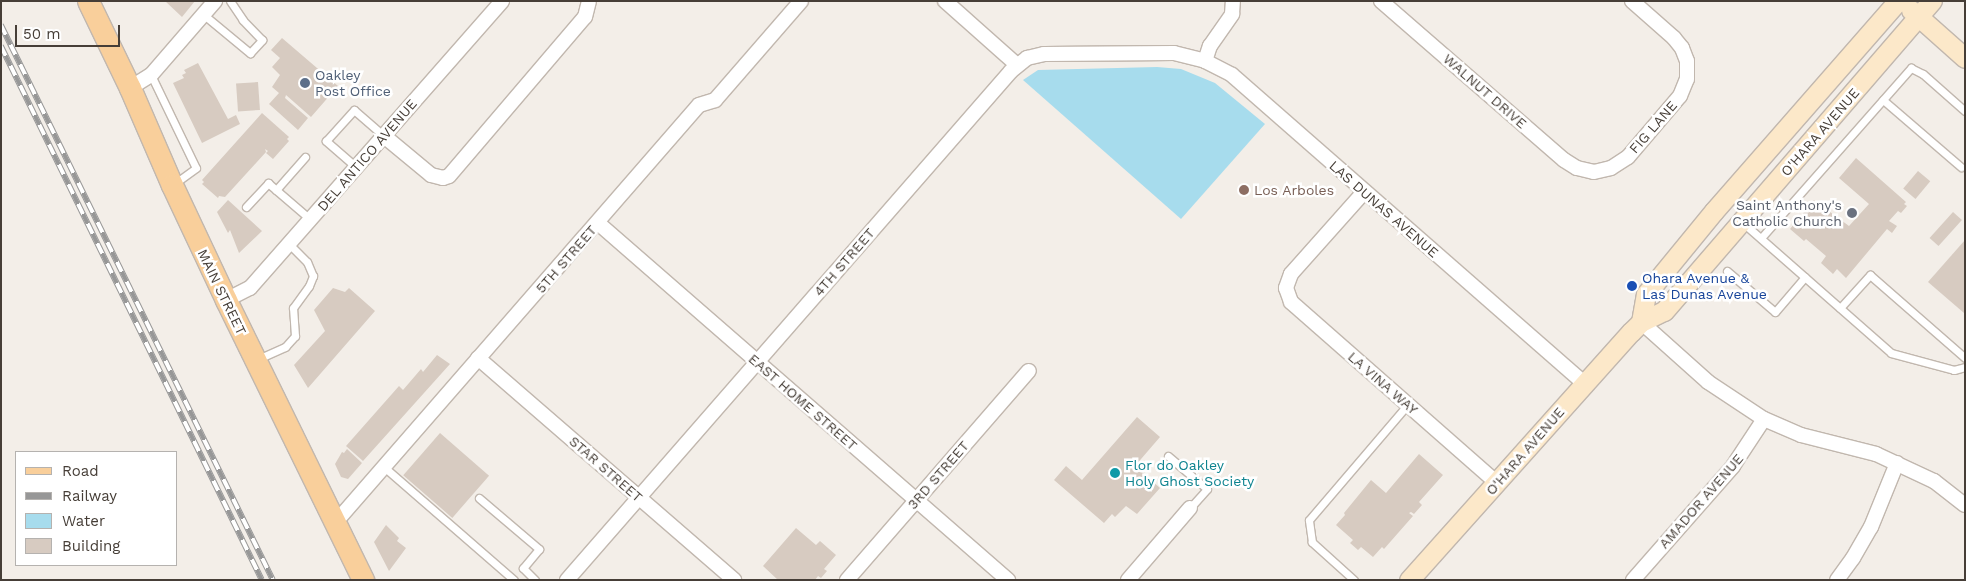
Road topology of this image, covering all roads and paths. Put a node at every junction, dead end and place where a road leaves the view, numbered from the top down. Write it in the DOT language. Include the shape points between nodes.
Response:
graph roads {
  1 [pos="88,1"];
  2 [pos="215,1"];
  3 [pos="230,1"];
  4 [pos="502,1"];
  5 [pos="589,1"];
  6 [pos="801,1"];
  7 [pos="944,1"];
  8 [pos="1233,1"];
  9 [pos="1381,1"];
  10 [pos="1632,1"];
  11 [pos="1899,1"];
  12 [pos="1932,1"];
  13 [pos="204,15"];
  14 [pos="1919,17"];
  15 [pos="1174,53"];
  16 [pos="1965,58"];
  17 [pos="1205,61"];
  18 [pos="1017,65"];
  19 [pos="151,75"];
  20 [pos="130,88"];
  21 [pos="1883,100"];
  22 [pos="1965,111"];
  23 [pos="384,136"];
  24 [pos="305,157"];
  25 [pos="356,167"];
  26 [pos="1963,167"];
  27 [pos="1594,172"];
  28 [pos="172,185"];
  29 [pos="276,190"];
  30 [pos="1364,192"];
  31 [pos="246,207"];
  32 [pos="311,220"];
  33 [pos="1742,222"];
  34 [pos="598,223"];
  35 [pos="1761,238"];
  36 [pos="289,244"];
  37 [pos="1727,270"];
  38 [pos="1805,278"];
  39 [pos="226,300"];
  40 [pos="1840,308"];
  41 [pos="1641,322"];
  42 [pos="478,358"];
  43 [pos="1965,358"];
  44 [pos="255,360"];
  45 [pos="756,361"];
  46 [pos="1965,367"];
  47 [pos="1029,371"];
  48 [pos="1584,383"];
  49 [pos="1408,404"];
  50 [pos="1764,419"];
  51 [pos="1168,456"];
  52 [pos="1897,463"];
  53 [pos="384,467"];
  54 [pos="1498,483"];
  55 [pos="638,497"];
  56 [pos="479,498"];
  57 [pos="916,501"];
  58 [pos="1965,504"];
  59 [pos="1190,508"];
  60 [pos="335,523"];
  61 [pos="363,580"];
  62 [pos="514,580"];
  63 [pos="535,580"];
  64 [pos="567,580"];
  65 [pos="734,580"];
  66 [pos="847,580"];
  67 [pos="1008,580"];
  68 [pos="1128,580"];
  69 [pos="1354,580"];
  70 [pos="1409,580"];
  71 [pos="1633,580"];
  72 [pos="1837,580"];
  1 -- 20 [label="main road, MAIN STREET"];
  2 -- 13 [label="street"];
  3 -- 13 [label="lane" via="262,40 250,53"];
  4 -- 23 [label="street, DEL ANTICO AVENUE"];
  5 -- 23 [label="street" via="585,17 449,176 431,175"];
  6 -- 34 [label="street, 5TH STREET" via="715,100 699,105"];
  7 -- 18 [label="street"];
  8 -- 17 [label="street" via="1232,14 1210,46"];
  9 -- 27 [label="street, WALNUT DRIVE" via="1564,160 1577,168"];
  10 -- 27 [label="street, FIG LANE" via="1682,48 1687,62 1687,79 1680,96 1628,157 1611,168"];
  11 -- 14 [label="main road"];
  11 -- 41 [label="main road, O'HARA AVENUE" via="1714,211 1646,294"];
  12 -- 14 [label="main road, O'HARA AVENUE"];
  13 -- 19 [label="street"];
  14 -- 16 [label="main road"];
  14 -- 33 [label="main road, O'HARA AVENUE"];
  15 -- 17 [label="street, LAS DUNAS AVENUE"];
  15 -- 18 [label="street, 4TH STREET" via="1044,54 1027,58"];
  17 -- 30 [label="street, LAS DUNAS AVENUE" via="1232,76"];
  18 -- 45 [label="street, 4TH STREET"];
  19 -- 20 [label="street"];
  19 -- 28 [label="lane" via="196,168"];
  20 -- 28 [label="main road, MAIN STREET"];
  21 -- 22 [label="lane" via="1911,68 1923,74"];
  21 -- 26 [label="lane"];
  21 -- 35 [label="lane"];
  23 -- 25 [label="street, DEL ANTICO AVENUE"];
  23 -- 25 [label="lane" via="354,110 326,141"];
  24 -- 29 [label="lane"];
  25 -- 32 [label="street, DEL ANTICO AVENUE"];
  28 -- 39 [label="main road, MAIN STREET"];
  29 -- 31 [label="lane" via="268,183"];
  29 -- 32 [label="lane"];
  30 -- 48 [label="street, LAS DUNAS AVENUE"];
  30 -- 49 [label="street, LA VINA WAY" via="1291,274 1286,288 1292,302"];
  32 -- 36 [label="street, DEL ANTICO AVENUE"];
  33 -- 35 [label="lane"];
  33 -- 41 [label="main road, O'HARA AVENUE" via="1664,310"];
  34 -- 42 [label="street, 5TH STREET"];
  34 -- 45 [label="street, EAST HOME STREET"];
  35 -- 38 [label="lane"];
  36 -- 39 [label="street, DEL ANTICO AVENUE" via="250,288"];
  36 -- 44 [label="lane" via="307,262 313,276 293,308 295,336 285,347"];
  37 -- 38 [label="lane" via="1775,312"];
  38 -- 40 [label="lane"];
  39 -- 44 [label="main road, MAIN STREET"];
  40 -- 43 [label="lane" via="1870,275"];
  40 -- 46 [label="lane" via="1891,353 1954,370"];
  41 -- 48 [label="main road, O'HARA AVENUE"];
  41 -- 50 [label="street" via="1708,382"];
  42 -- 53 [label="street, 5TH STREET"];
  42 -- 55 [label="street, STAR STREET"];
  44 -- 60 [label="main road, MAIN STREET"];
  45 -- 55 [label="street, 4TH STREET"];
  45 -- 57 [label="street, EAST HOME STREET"];
  47 -- 57 [label="street, 3RD STREET"];
  48 -- 54 [label="main road, O'HARA AVENUE"];
  49 -- 54 [label="street, LA VINA WAY"];
  49 -- 69 [label="lane" via="1309,520 1312,542"];
  50 -- 52 [label="street" via="1800,435 1876,454"];
  50 -- 71 [label="street, AMADOR AVENUE" via="1733,466"];
  51 -- 59 [label="lane" via="1207,489"];
  52 -- 58 [label="street" via="1934,481"];
  52 -- 72 [label="street" via="1871,527"];
  53 -- 60 [label="street, 5TH STREET"];
  53 -- 62 [label="lane"];
  54 -- 70 [label="main road, O'HARA AVENUE"];
  55 -- 64 [label="street, 4TH STREET"];
  55 -- 65 [label="street, STAR STREET"];
  56 -- 63 [label="lane" via="539,549 523,568"];
  57 -- 66 [label="street, 3RD STREET"];
  57 -- 67 [label="street, EAST HOME STREET"];
  59 -- 68 [label="street"];
  60 -- 61 [label="main road, MAIN STREET"];
}
